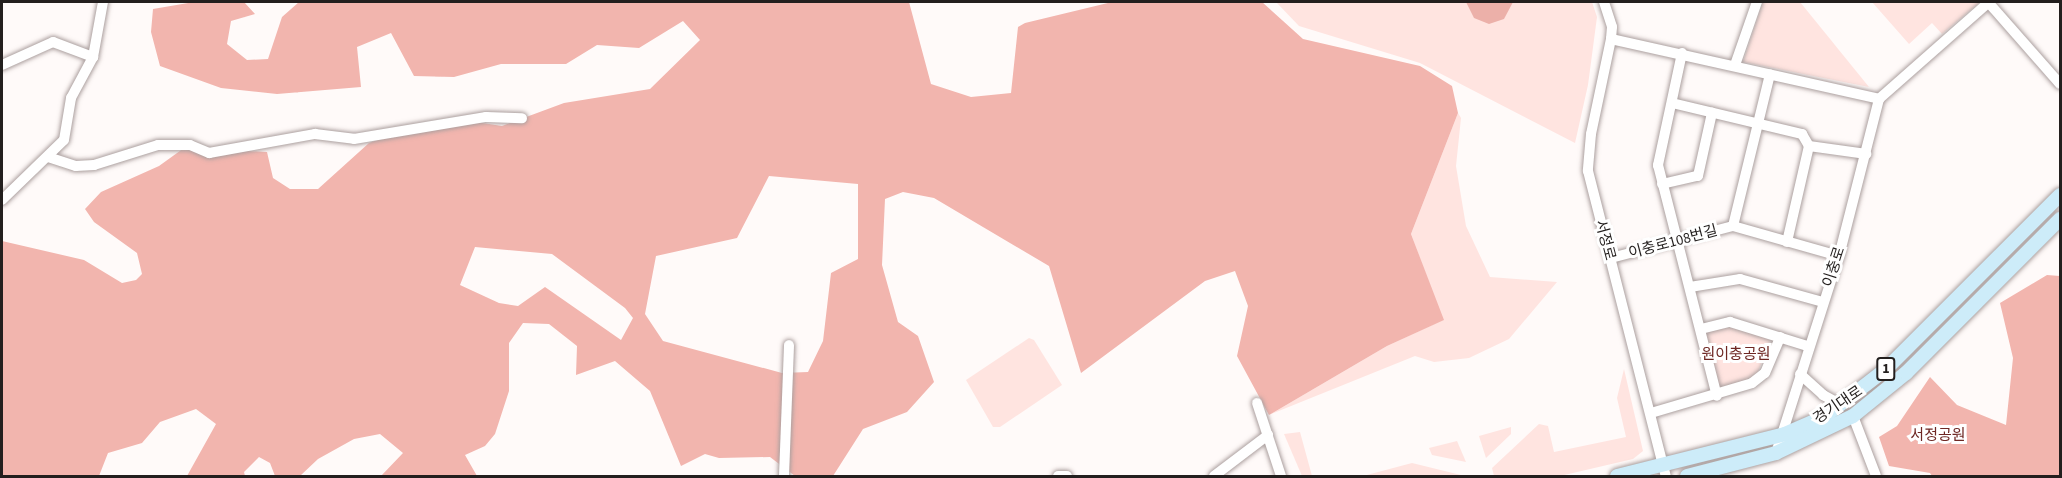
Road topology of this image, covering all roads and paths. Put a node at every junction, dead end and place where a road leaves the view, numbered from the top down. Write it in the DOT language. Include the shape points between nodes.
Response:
graph roads {
  1 [pos="103,2"];
  2 [pos="1604,2"];
  3 [pos="1757,2"];
  4 [pos="1989,2"];
  5 [pos="1611,39"];
  6 [pos="1682,53"];
  7 [pos="93,57"];
  8 [pos="2,65"];
  9 [pos="1735,65"];
  10 [pos="1770,74"];
  11 [pos="2061,84"];
  12 [pos="1879,99"];
  13 [pos="1672,103"];
  14 [pos="1712,113"];
  15 [pos="522,118"];
  16 [pos="1759,125"];
  17 [pos="1809,146"];
  18 [pos="1866,154"];
  19 [pos="48,157"];
  20 [pos="1662,184"];
  21 [pos="2061,195"];
  22 [pos="2,200"];
  23 [pos="2061,219"];
  24 [pos="1733,226"];
  25 [pos="1677,241"];
  26 [pos="1787,242"];
  27 [pos="1839,256"];
  28 [pos="1611,258"];
  29 [pos="1690,287"];
  30 [pos="1823,302"];
  31 [pos="1701,329"];
  32 [pos="1780,337"];
  33 [pos="789,345"];
  34 [pos="1808,346"];
  35 [pos="1800,375"];
  36 [pos="1716,396"];
  37 [pos="1257,402"];
  38 [pos="1842,405"];
  39 [pos="1651,413"];
  40 [pos="1853,416"];
  41 [pos="1785,434"];
  42 [pos="1268,435"];
  43 [pos="1776,453"];
  44 [pos="1730,471"];
  45 [pos="1665,472"];
  46 [pos="784,477"];
  47 [pos="1058,477"];
  48 [pos="1066,477"];
  49 [pos="1214,477"];
  50 [pos="1281,477"];
  51 [pos="1617,477"];
  52 [pos="1687,477"];
  53 [pos="1876,477"];
  1 -- 7 [label="street"];
  2 -- 5 [label="street, 서정로" via="1612,27"];
  3 -- 9 [label="street"];
  4 -- 11 [label="street"];
  4 -- 12 [label="street"];
  5 -- 6 [label="street"];
  5 -- 28 [label="street, 서정로" via="1591,134 1588,171"];
  6 -- 9 [label="street"];
  6 -- 13 [label="street"];
  7 -- 8 [label="street" via="53,42"];
  7 -- 19 [label="street" via="71,98 64,140"];
  9 -- 10 [label="street"];
  10 -- 12 [label="street"];
  10 -- 16 [label="street"];
  12 -- 18 [label="street, 이충로"];
  13 -- 14 [label="street"];
  13 -- 20 [label="street" via="1658,165"];
  14 -- 16 [label="street"];
  14 -- 20 [label="street" via="1698,176"];
  15 -- 19 [label="street" via="486,117 354,139 315,134 209,153 190,145 158,145 94,165 76,166"];
  16 -- 17 [label="street" via="1802,134"];
  16 -- 24 [label="street"];
  17 -- 18 [label="street"];
  17 -- 26 [label="street"];
  18 -- 27 [label="street, 이충로"];
  19 -- 22 [label="street"];
  20 -- 25 [label="street"];
  21 -- 38 [label="main road, 경기대로 / 1" via="1886,369"];
  23 -- 40 [label="main road, 경기대로 / 1" via="1906,373"];
  24 -- 25 [label="street, 이충로108번길"];
  24 -- 26 [label="street, 이충로108번길"];
  25 -- 28 [label="street, 이충로108번길"];
  25 -- 29 [label="street"];
  26 -- 27 [label="street, 이충로108번길"];
  27 -- 30 [label="street, 이충로"];
  28 -- 39 [label="street, 서정로"];
  29 -- 30 [label="street" via="1740,279"];
  29 -- 31 [label="street"];
  30 -- 34 [label="street, 이충로"];
  31 -- 32 [label="street" via="1730,322"];
  31 -- 36 [label="street"];
  32 -- 34 [label="street"];
  32 -- 36 [label="street" via="1765,373 1752,384"];
  33 -- 46 [label="street"];
  34 -- 35 [label="street, 이충로"];
  35 -- 38 [label="street"];
  35 -- 41 [label="street, 이충로"];
  36 -- 39 [label="street"];
  37 -- 42 [label="street"];
  38 -- 41 [label="main road, 경기대로 / 1" via="1802,429"];
  39 -- 45 [label="street, 서정로"];
  40 -- 43 [label="main road, 경기대로 / 1"];
  40 -- 53 [label="street"];
  41 -- 43 [label="street, 이충로"];
  41 -- 45 [label="main road, 경기대로 / 1"];
  42 -- 49 [label="street"];
  42 -- 50 [label="street"];
  43 -- 44 [label="main road, 경기대로 / 1"];
  44 -- 52 [label="main road, 경기대로 / 1"];
  45 -- 51 [label="main road, 경기대로 / 1"];
  47 -- 48 [label="street"];
}
